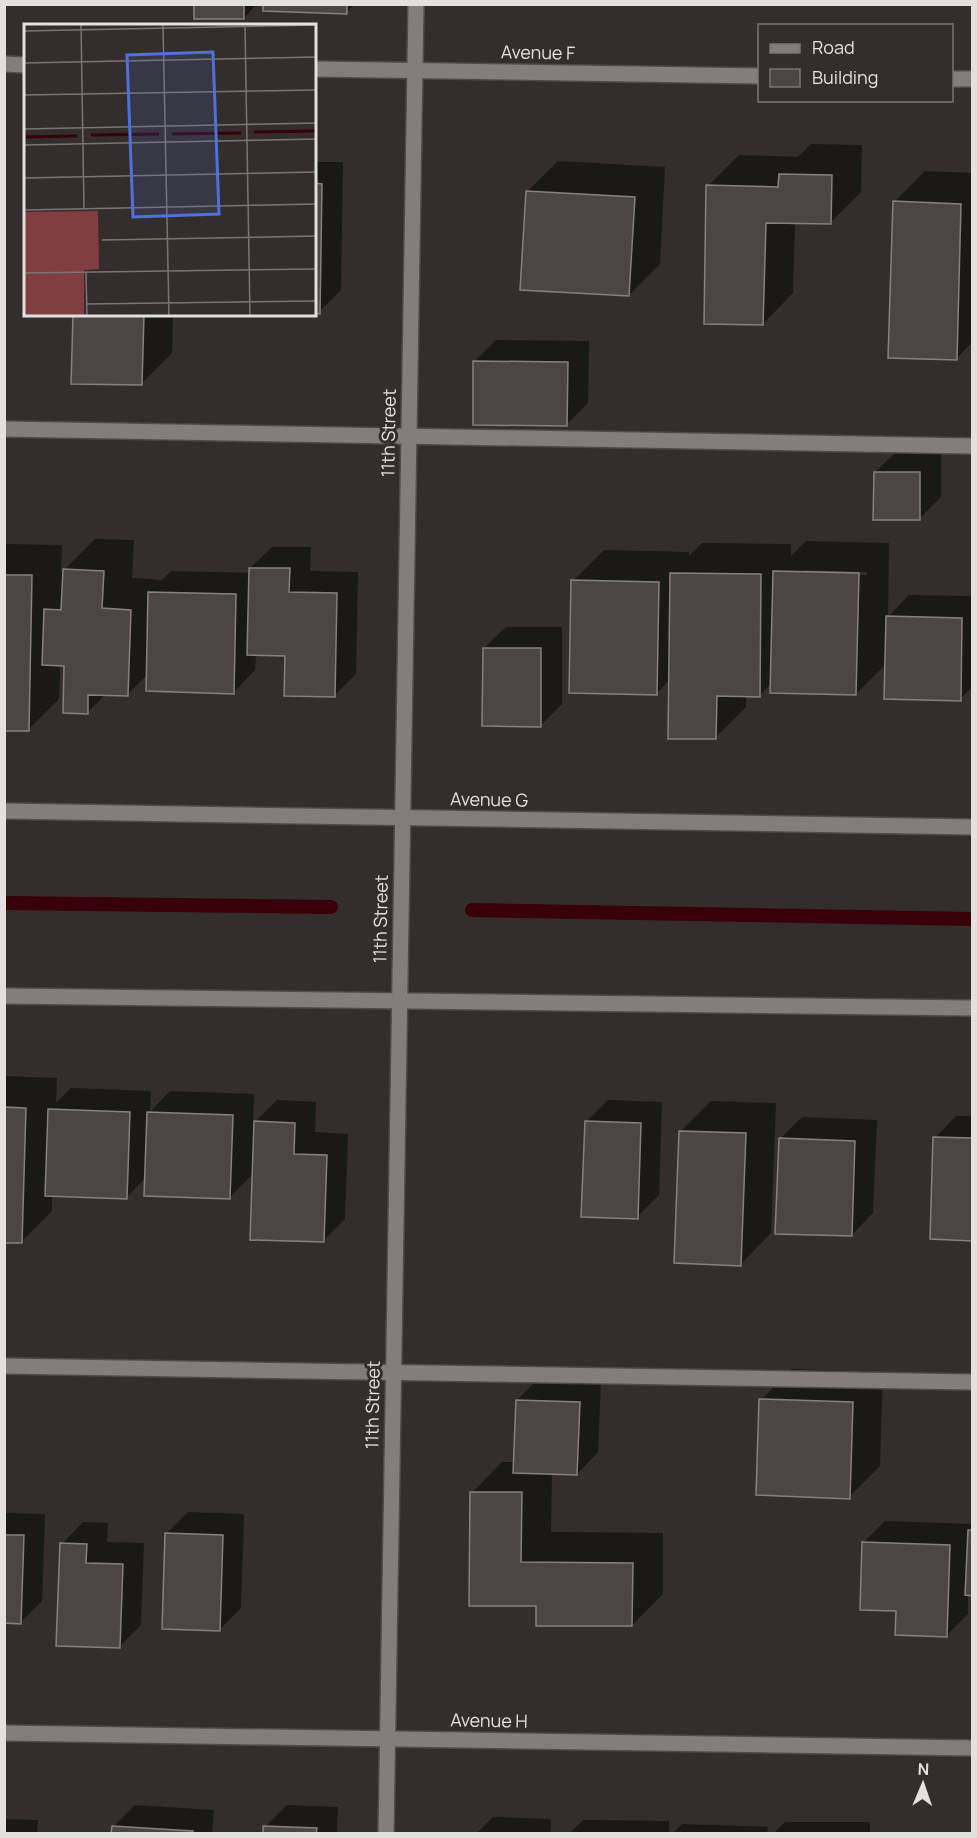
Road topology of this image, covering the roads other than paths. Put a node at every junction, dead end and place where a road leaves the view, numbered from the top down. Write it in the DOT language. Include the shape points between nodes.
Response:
graph roads {
  1 [pos="416,4"];
  2 [pos="4,64"];
  3 [pos="24,65"];
  4 [pos="316,69"];
  5 [pos="415,71"];
  6 [pos="758,76"];
  7 [pos="953,79"];
  8 [pos="972,79"];
  9 [pos="4,429"];
  10 [pos="408,436"];
  11 [pos="972,446"];
  12 [pos="4,811"];
  13 [pos="402,818"];
  14 [pos="972,827"];
  15 [pos="4,996"];
  16 [pos="399,1003"];
  17 [pos="972,1008"];
  18 [pos="4,1366"];
  19 [pos="393,1372"];
  20 [pos="972,1382"];
  21 [pos="4,1733"];
  22 [pos="387,1739"];
  23 [pos="972,1748"];
  24 [pos="386,1833"];
  1 -- 5 [label="street, 11th Street"];
  2 -- 3 [label="street"];
  4 -- 5 [label="street, Avenue F"];
  5 -- 6 [label="street, Avenue F"];
  5 -- 10 [label="street, 11th Street"];
  7 -- 8 [label="street"];
  9 -- 10 [label="street"];
  10 -- 11 [label="street"];
  10 -- 13 [label="street, 11th Street"];
  12 -- 13 [label="street, Avenue G"];
  13 -- 14 [label="street, Avenue G"];
  13 -- 16 [label="street, 11th Street"];
  15 -- 16 [label="street"];
  16 -- 17 [label="street"];
  16 -- 19 [label="street, 11th Street"];
  18 -- 19 [label="street"];
  19 -- 20 [label="street"];
  19 -- 22 [label="street, 11th Street"];
  21 -- 22 [label="street, Avenue H"];
  22 -- 23 [label="street, Avenue H"];
  22 -- 24 [label="street, 11th Street"];
}
